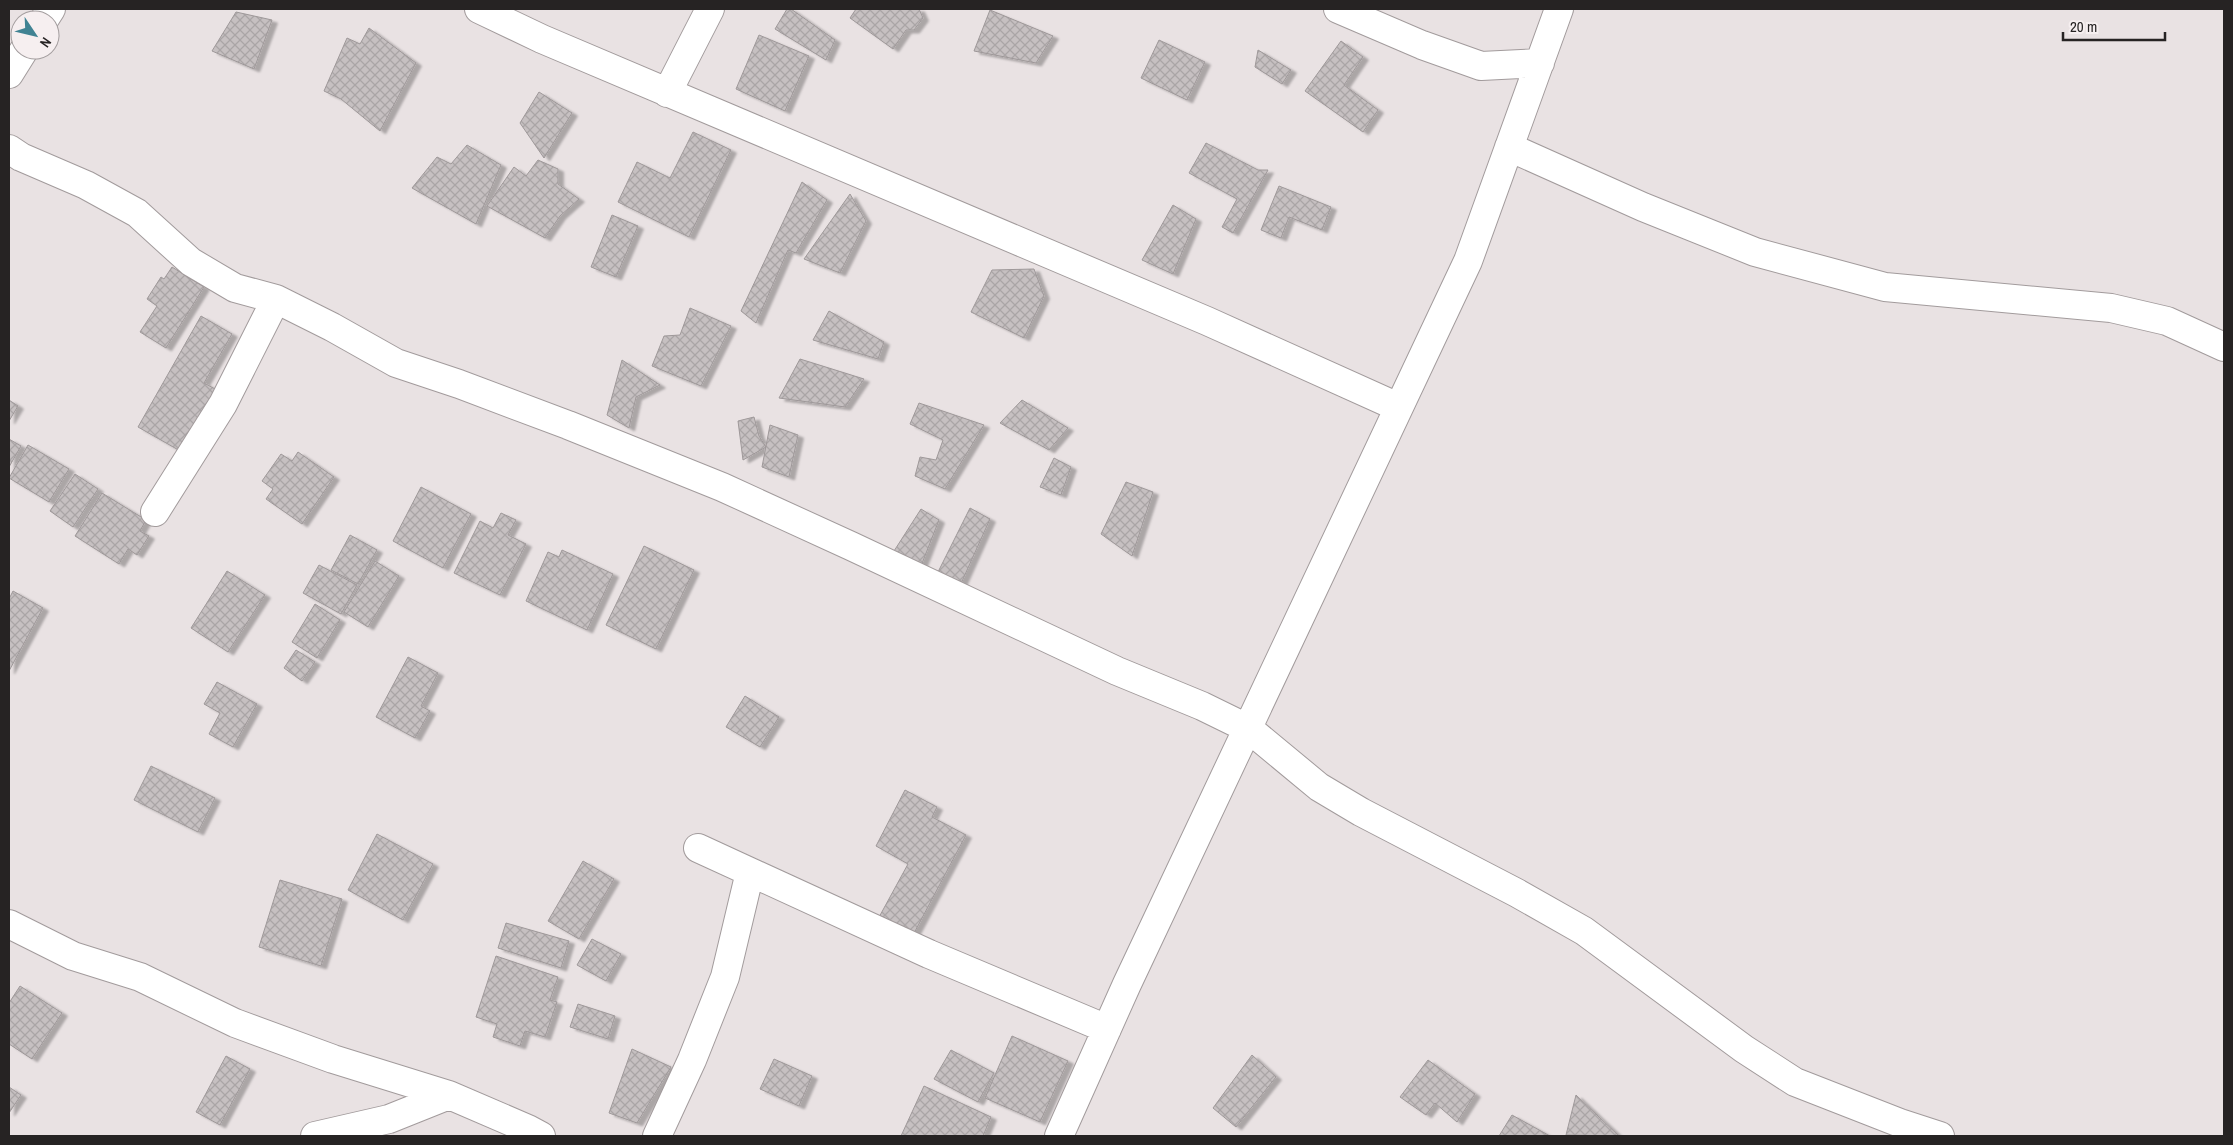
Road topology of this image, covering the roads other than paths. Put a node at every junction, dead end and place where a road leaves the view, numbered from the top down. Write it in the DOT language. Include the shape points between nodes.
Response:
graph roads {
  1 [pos="479,9"];
  2 [pos="710,9"];
  3 [pos="1338,9"];
  4 [pos="1559,9"];
  5 [pos="18,60"];
  6 [pos="1540,63"];
  7 [pos="9,74"];
  8 [pos="667,92"];
  9 [pos="1509,147"];
  10 [pos="9,149"];
  11 [pos="276,299"];
  12 [pos="2224,347"];
  13 [pos="1398,407"];
  14 [pos="155,512"];
  15 [pos="1249,729"];
  16 [pos="698,848"];
  17 [pos="750,872"];
  18 [pos="9,924"];
  19 [pos="1107,1029"];
  20 [pos="450,1096"];
  21 [pos="315,1136"];
  22 [pos="541,1136"];
  23 [pos="657,1136"];
  24 [pos="1059,1136"];
  25 [pos="1940,1136"];
  1 -- 8 [label="street"];
  2 -- 8 [label="street"];
  3 -- 6 [label="street" via="1481,66"];
  4 -- 6 [label="street"];
  5 -- 7 [label="street"];
  6 -- 9 [label="street"];
  8 -- 13 [label="street" via="1189,313"];
  9 -- 12 [label="street" via="1643,207 1755,252 1885,287 2111,308 2167,321"];
  9 -- 13 [label="street" via="1468,261"];
  10 -- 11 [label="street" via="137,213 191,262 235,288"];
  11 -- 14 [label="street" via="223,404"];
  11 -- 15 [label="street" via="396,363 568,425 722,487"];
  13 -- 15 [label="street"];
  15 -- 19 [label="street"];
  15 -- 25 [label="street" via="1319,787 1584,931 1744,1050 1795,1082"];
  16 -- 17 [label="street"];
  17 -- 19 [label="street" via="929,954"];
  17 -- 23 [label="street" via="725,978"];
  18 -- 20 [label="street" via="73,956 140,977 235,1023 333,1060"];
  19 -- 24 [label="street"];
  20 -- 21 [label="street" via="389,1119"];
  20 -- 22 [label="street"];
}
